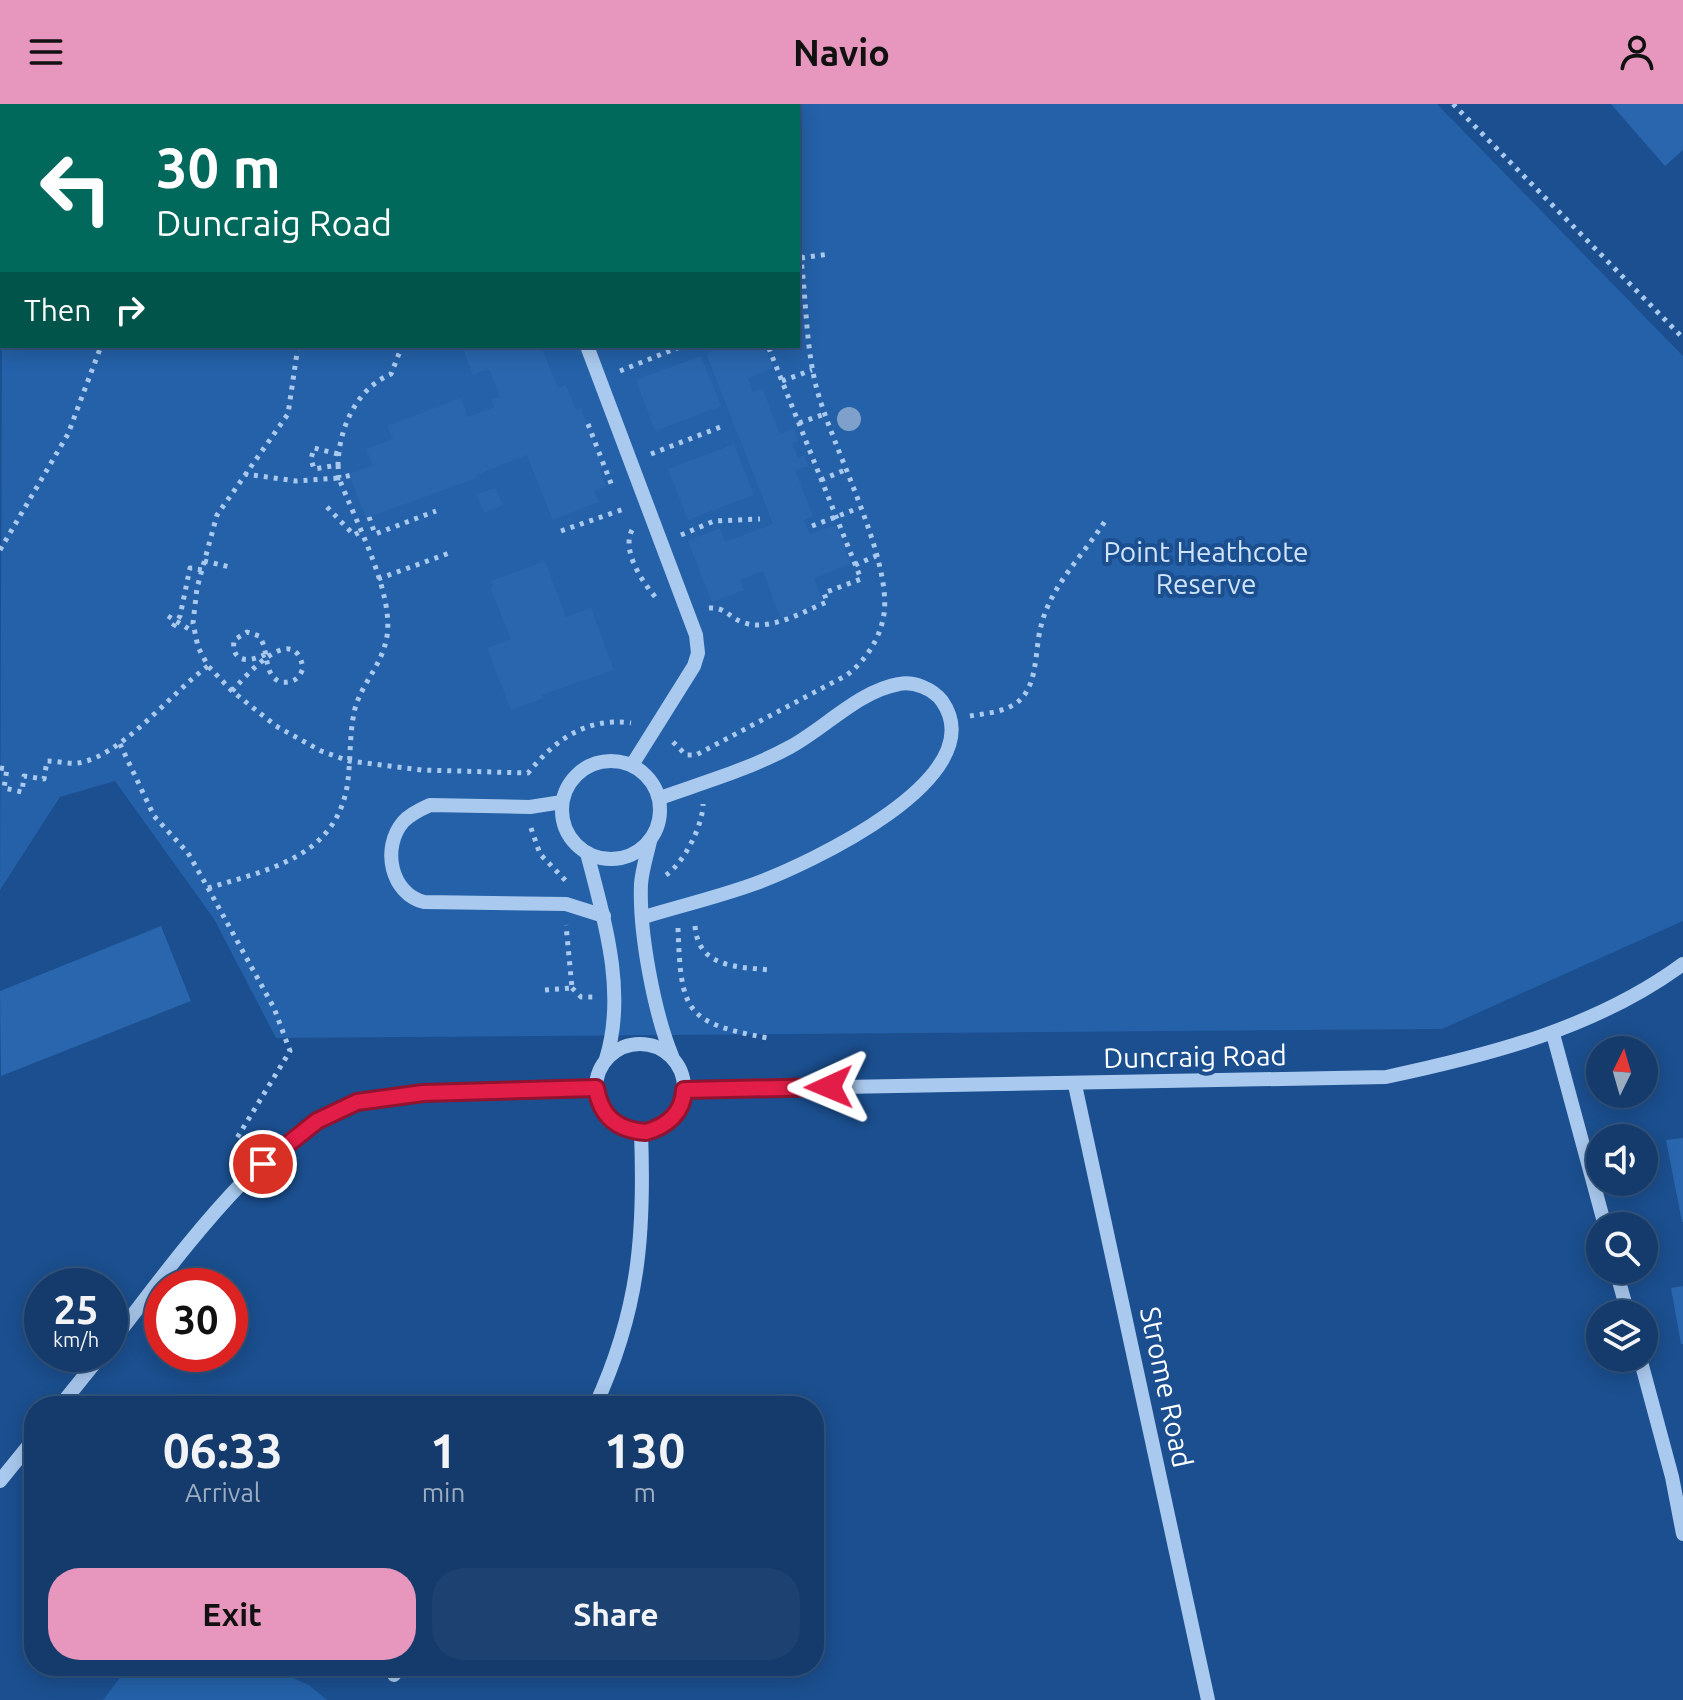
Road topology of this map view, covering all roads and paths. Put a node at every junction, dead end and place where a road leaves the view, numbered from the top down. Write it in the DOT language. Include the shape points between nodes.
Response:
graph roads {
  1 [pos="1453,104"];
  2 [pos="800,252"];
  3 [pos="829,254"];
  4 [pos="801,258"];
  5 [pos="801,312"];
  6 [pos="1683,338"];
  7 [pos="100,348"];
  8 [pos="298,348"];
  9 [pos="401,348"];
  10 [pos="590,348"];
  11 [pos="677,348"];
  12 [pos="769,348"];
  13 [pos="812,370"];
  14 [pos="782,381"];
  15 [pos="621,384"];
  16 [pos="825,414"];
  17 [pos="799,423"];
  18 [pos="588,424"];
  19 [pos="723,426"];
  20 [pos="644,443"];
  21 [pos="338,454"];
  22 [pos="649,455"];
  23 [pos="632,462"];
  24 [pos="338,465"];
  25 [pos="654,468"];
  26 [pos="845,470"];
  27 [pos="245,474"];
  28 [pos="352,475"];
  29 [pos="339,478"];
  30 [pos="821,480"];
  31 [pos="327,507"];
  32 [pos="859,508"];
  33 [pos="621,510"];
  34 [pos="436,511"];
  35 [pos="836,516"];
  36 [pos="369,517"];
  37 [pos="760,519"];
  38 [pos="675,521"];
  39 [pos="1105,521"];
  40 [pos="812,526"];
  41 [pos="561,531"];
  42 [pos="360,532"];
  43 [pos="681,535"];
  44 [pos="662,542"];
  45 [pos="0,550"];
  46 [pos="452,552"];
  47 [pos="876,556"];
  48 [pos="204,561"];
  49 [pos="855,565"];
  50 [pos="230,567"];
  51 [pos="202,570"];
  52 [pos="378,579"];
  53 [pos="662,606"];
  54 [pos="711,608"];
  55 [pos="168,616"];
  56 [pos="178,622"];
  57 [pos="193,632"];
  58 [pos="266,654"];
  59 [pos="208,666"];
  60 [pos="232,691"];
  61 [pos="640,710"];
  62 [pos="949,719"];
  63 [pos="632,723"];
  64 [pos="651,733"];
  65 [pos="120,744"];
  66 [pos="349,761"];
  67 [pos="632,765"];
  68 [pos="0,768"];
  69 [pos="660,798"];
  70 [pos="562,802"];
  71 [pos="531,823"];
  72 [pos="650,841"];
  73 [pos="587,853"];
  74 [pos="672,871"];
  75 [pos="208,888"];
  76 [pos="566,889"];
  77 [pos="676,908"];
  78 [pos="604,916"];
  79 [pos="644,917"];
  80 [pos="565,918"];
  81 [pos="678,930"];
  82 [pos="1683,964"];
  83 [pos="771,970"];
  84 [pos="545,990"];
  85 [pos="1553,1034"];
  86 [pos="768,1038"];
  87 [pos="673,1057"];
  88 [pos="605,1059"];
  89 [pos="1075,1085"];
  90 [pos="596,1088"];
  91 [pos="684,1090"];
  92 [pos="641,1132"];
  93 [pos="237,1138"];
  94 [pos="1601,1212"];
  95 [pos="128,1322"];
  96 [pos="87,1372"];
  97 [pos="1645,1372"];
  98 [pos="68,1396"];
  99 [pos="599,1396"];
  100 [pos="24,1451"];
  101 [pos="1678,1476"];
  102 [pos="0,1481"];
  103 [pos="1683,1534"];
  104 [pos="1208,1700"];
  1 -- 6 [label="path"];
  2 -- 4 [label="path"];
  3 -- 4 [label="path"];
  4 -- 5 [label="path"];
  5 -- 13 [label="path"];
  7 -- 45 [label="path" via="68,434"];
  8 -- 27 [label="path" via="288,414"];
  9 -- 21 [label="path" via="391,374 361,394"];
  10 -- 23 [label="street"];
  11 -- 15 [label="path" via="616,372"];
  12 -- 14 [label="path"];
  13 -- 14 [label="path"];
  13 -- 16 [label="path"];
  14 -- 17 [label="path"];
  16 -- 17 [label="path"];
  16 -- 26 [label="path"];
  17 -- 30 [label="path"];
  18 -- 33 [label="path"];
  19 -- 22 [label="path"];
  20 -- 22 [label="path"];
  21 -- 24 [label="path"];
  21 -- 24 [label="path" via="314,448 311,459 314,469"];
  22 -- 23 [label="path"];
  22 -- 25 [label="path"];
  23 -- 44 [label="street"];
  24 -- 29 [label="path"];
  26 -- 30 [label="path"];
  26 -- 32 [label="path"];
  27 -- 29 [label="path" via="296,481"];
  27 -- 48 [label="path" via="217,515"];
  28 -- 29 [label="path"];
  29 -- 42 [label="path"];
  30 -- 35 [label="path"];
  31 -- 42 [label="path" via="354,535"];
  32 -- 35 [label="path"];
  32 -- 47 [label="path"];
  33 -- 41 [label="path"];
  33 -- 53 [label="path" via="628,507 634,520 627,542 646,586"];
  34 -- 36 [label="path" via="375,534"];
  35 -- 40 [label="path"];
  35 -- 49 [label="path"];
  37 -- 43 [label="path" via="714,521"];
  38 -- 43 [label="path"];
  39 -- 62 [label="path" via="1075,558 1052,600 1023,697 1011,707"];
  42 -- 52 [label="path"];
  43 -- 44 [label="path"];
  44 -- 64 [label="street" via="698,653"];
  46 -- 52 [label="path"];
  47 -- 49 [label="path"];
  47 -- 64 [label="path" via="883,577 884,614 864,661 847,675 696,755 686,755 672,741"];
  48 -- 50 [label="path"];
  48 -- 51 [label="path"];
  49 -- 54 [label="path" via="861,579 824,593 827,602 769,624 741,622 721,608"];
  51 -- 56 [label="path" via="190,568"];
  51 -- 57 [label="path"];
  52 -- 66 [label="path" via="388,615 386,642 357,700"];
  55 -- 56 [label="path"];
  56 -- 57 [label="path"];
  57 -- 59 [label="path"];
  58 -- 58 [label="path" via="259,636 247,632 234,640 240,659"];
  58 -- 58 [label="path" via="291,652 302,662 300,675 288,683 273,679"];
  58 -- 60 [label="path"];
  59 -- 60 [label="path"];
  59 -- 65 [label="path"];
  60 -- 66 [label="path" via="302,743"];
  61 -- 63 [label="path"];
  62 -- 69 [label="street" via="937,695 901,683 875,692 788,748"];
  62 -- 77 [label="street" via="950,737 941,764 883,818 756,883"];
  63 -- 64 [label="path"];
  63 -- 66 [label="path" via="606,721 579,728 550,746 528,773 422,770"];
  64 -- 67 [label="street"];
  65 -- 68 [label="path" via="78,763 47,761 44,779 24,776 22,792 4,788 7,769"];
  65 -- 75 [label="path" via="154,816 188,853"];
  66 -- 75 [label="path" via="343,802 327,834 287,864"];
  67 -- 69 [label="street" via="645,773"];
  67 -- 70 [label="street" via="607,761 582,769"];
  69 -- 72 [label="street" via="661,814"];
  70 -- 73 [label="street" via="567,831"];
  70 -- 78 [label="street" via="530,807 430,805 402,822 392,853 396,882 424,902 566,904"];
  71 -- 76 [label="path" via="540,854 567,881"];
  72 -- 73 [label="street" via="621,859"];
  72 -- 79 [label="street" via="641,883"];
  73 -- 78 [label="street"];
  74 -- 77 [label="path"];
  75 -- 93 [label="path" via="274,1008 290,1051"];
  77 -- 79 [label="street"];
  77 -- 81 [label="path"];
  78 -- 88 [label="street" via="616,1027"];
  79 -- 87 [label="street" via="658,1022"];
  80 -- 84 [label="path" via="572,988"];
  81 -- 83 [label="path" via="695,923 701,947 722,965"];
  81 -- 86 [label="path" via="684,994 697,1013 710,1025"];
  82 -- 85 [label="street, Duncraig Road" via="1654,985"];
  85 -- 89 [label="street, Duncraig Road" via="1386,1077"];
  85 -- 94 [label="street"];
  87 -- 88 [label="street" via="647,1043 617,1049"];
  87 -- 91 [label="street" via="682,1070"];
  88 -- 90 [label="street"];
  89 -- 91 [label="street, Duncraig Road"];
  89 -- 104 [label="street, Strome Road"];
  90 -- 92 [label="street" via="604,1114 616,1125"];
  90 -- 95 [label="street" via="423,1093 357,1102 317,1121 279,1148 243,1184"];
  91 -- 92 [label="street" via="673,1119"];
  92 -- 99 [label="street" via="642,1220 635,1293"];
  96 -- 98 [label="street"];
  97 -- 101 [label="street"];
  100 -- 102 [label="street"];
  101 -- 103 [label="street"];
}
